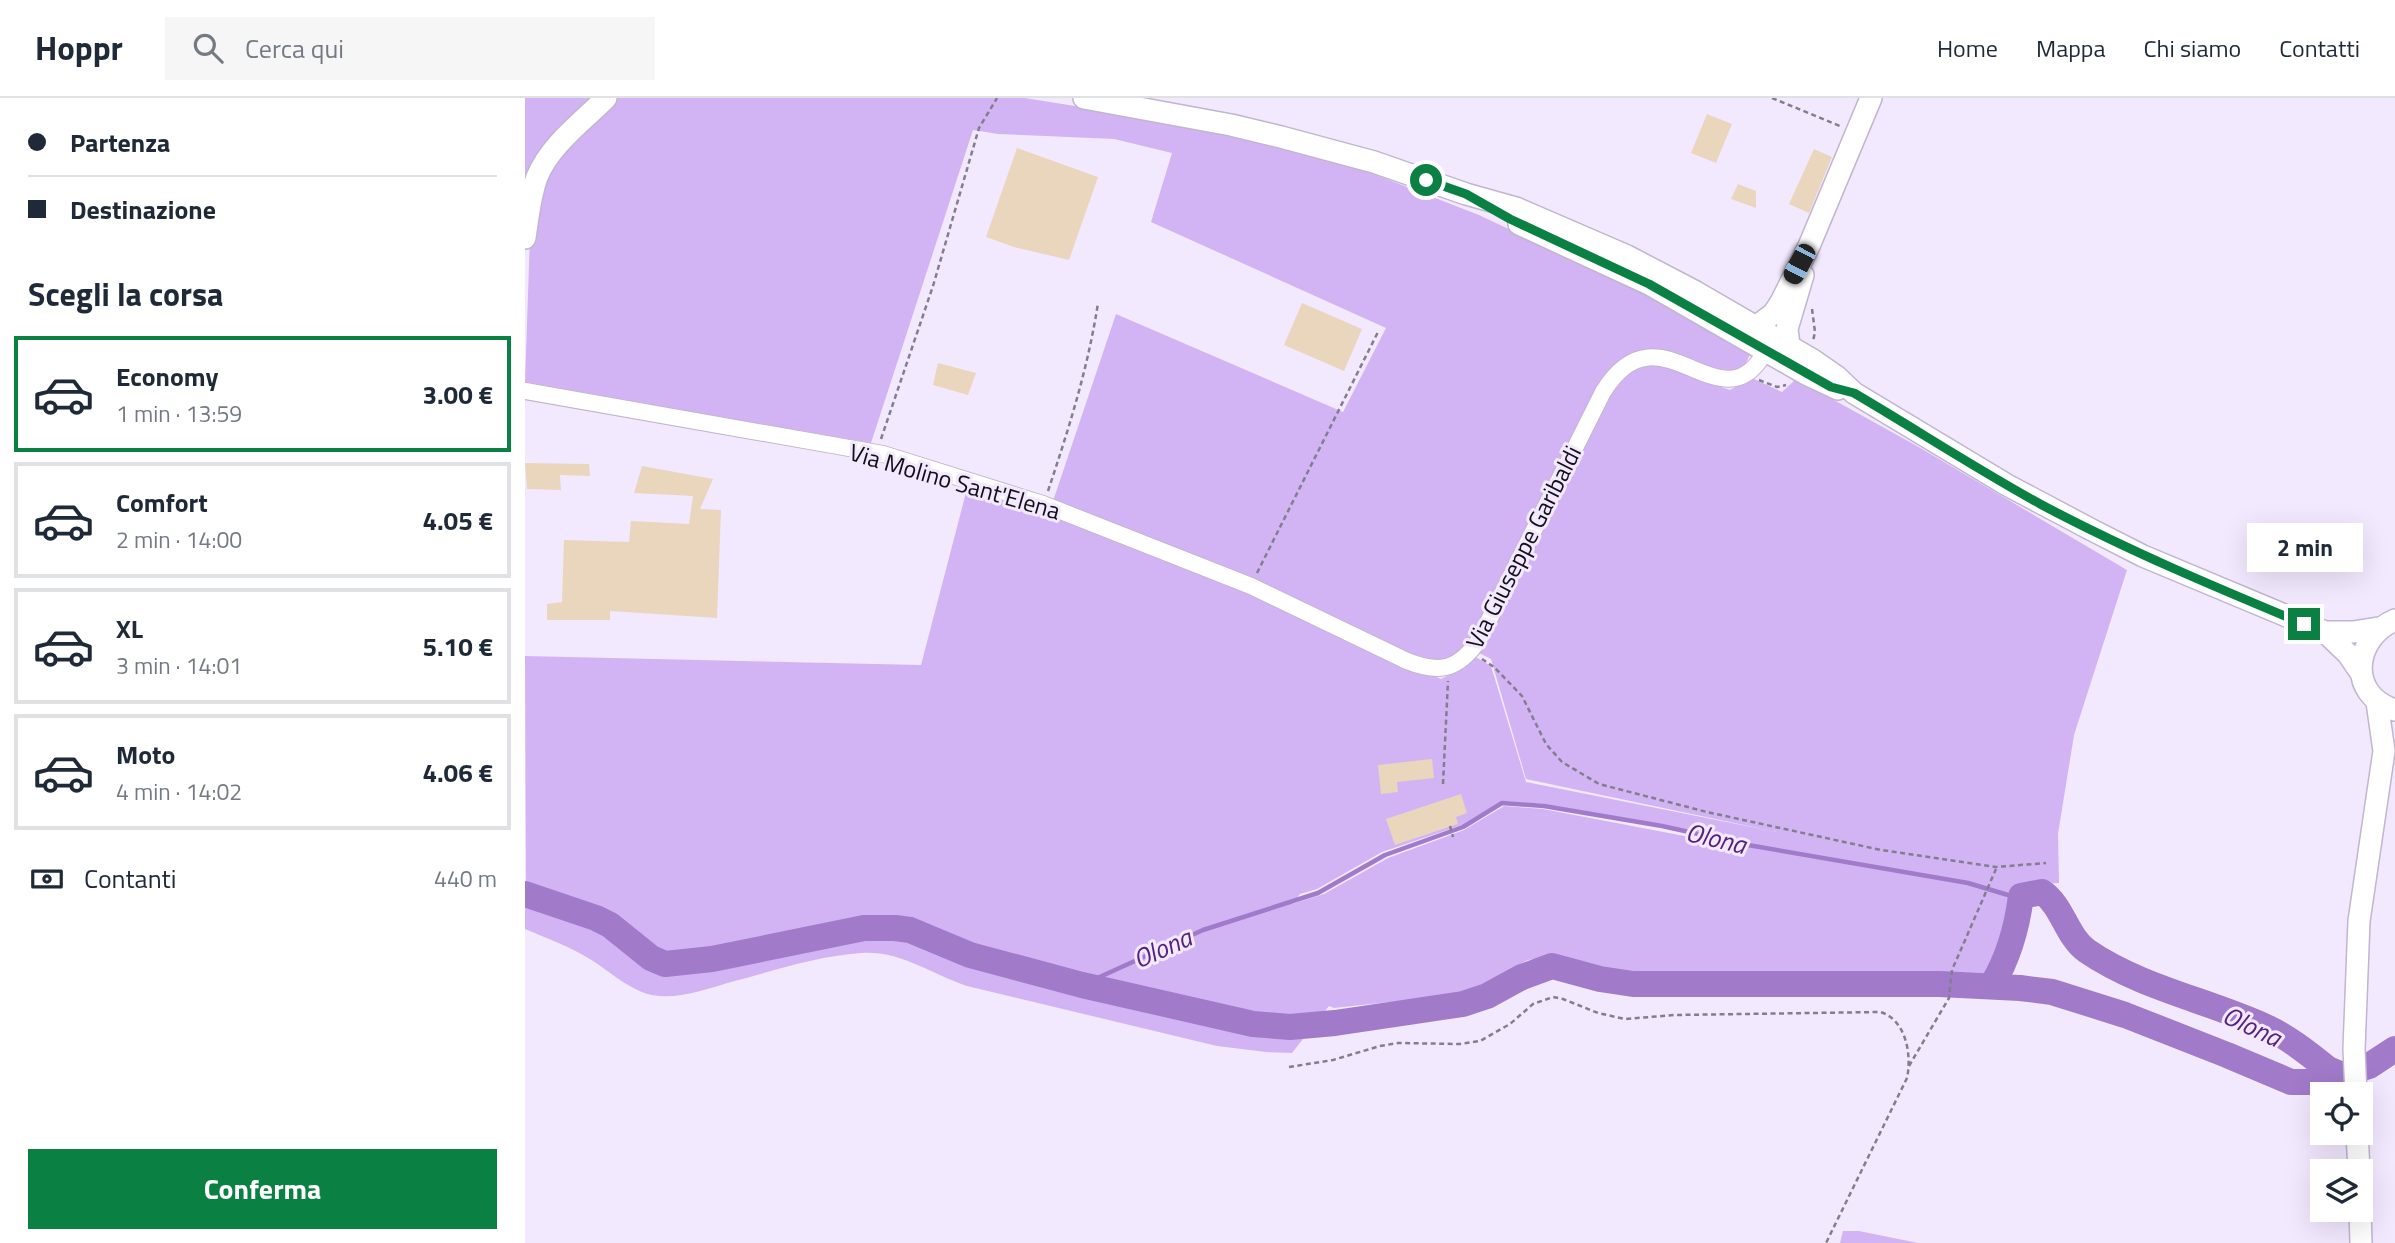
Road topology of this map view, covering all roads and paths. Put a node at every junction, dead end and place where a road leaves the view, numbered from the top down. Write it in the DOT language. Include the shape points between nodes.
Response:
graph roads {
  1 [pos="997,98"];
  2 [pos="1084,98"];
  3 [pos="1772,98"];
  4 [pos="1871,98"];
  5 [pos="600,102"];
  6 [pos="1857,132"];
  7 [pos="1466,194"];
  8 [pos="525,238"];
  9 [pos="1809,246"];
  10 [pos="1577,250"];
  11 [pos="1098,303"];
  12 [pos="1757,326"];
  13 [pos="1379,330"];
  14 [pos="1785,338"];
  15 [pos="1762,357"];
  16 [pos="525,391"];
  17 [pos="1854,393"];
  18 [pos="877,453"];
  19 [pos="1043,504"];
  20 [pos="1251,586"];
  21 [pos="2387,624"];
  22 [pos="2325,632"];
  23 [pos="1471,652"];
  24 [pos="1448,667"];
  25 [pos="2361,673"];
  26 [pos="2386,706"];
  27 [pos="2389,743"];
  28 [pos="1443,784"];
  29 [pos="1450,826"];
  30 [pos="1453,836"];
  31 [pos="2046,863"];
  32 [pos="1996,867"];
  33 [pos="1909,1066"];
  34 [pos="1289,1068"];
  35 [pos="2355,1082"];
  36 [pos="2360,1222"];
  37 [pos="1826,1243"];
  38 [pos="2361,1243"];
  1 -- 18 [label="path" via="979,128"];
  2 -- 7 [label="street" via="1281,137"];
  3 -- 6 [label="path"];
  4 -- 6 [label="street"];
  5 -- 8 [label="street" via="543,164 535,181"];
  6 -- 9 [label="street"];
  7 -- 10 [label="street"];
  7 -- 12 [label="street" via="1571,230"];
  9 -- 12 [label="street" via="1774,313"];
  9 -- 14 [label="street"];
  10 -- 14 [label="street" via="1646,273 1770,342"];
  10 -- 17 [label="street" via="1649,284 1831,387"];
  11 -- 19 [label="path" via="1091,352"];
  12 -- 14 [label="street"];
  13 -- 20 [label="path"];
  14 -- 17 [label="street"];
  15 -- 23 [label="street, Via Giuseppe Garibaldi" via="1749,373 1734,380 1647,357 1631,362 1612,377"];
  16 -- 18 [label="street, Via Molino Sant'Elena"];
  17 -- 22 [label="street" via="2007,485 2101,535"];
  18 -- 19 [label="street, Via Molino Sant'Elena"];
  19 -- 20 [label="street, Via Molino Sant'Elena"];
  20 -- 24 [label="street, Via Giuseppe Garibaldi" via="1414,664"];
  21 -- 22 [label="street" via="2353,632"];
  21 -- 25 [label="street" via="2367,643"];
  22 -- 25 [label="street"];
  23 -- 24 [label="street, Via Giuseppe Garibaldi"];
  23 -- 32 [label="path" via="1495,667 1522,696 1546,744 1562,762 1599,784 1881,850"];
  24 -- 28 [label="path"];
  25 -- 26 [label="street" via="2369,692"];
  26 -- 27 [label="street" via="2384,736"];
  27 -- 35 [label="street" via="2359,921"];
  29 -- 30 [label="path"];
  31 -- 32 [label="path"];
  32 -- 33 [label="path" via="1952,970 1949,999"];
  33 -- 34 [label="path" via="1896,1019 1880,1012 1625,1019 1553,997 1533,1004 1480,1041 1398,1042"];
  33 -- 37 [label="path"];
  36 -- 38 [label="street"];
}
